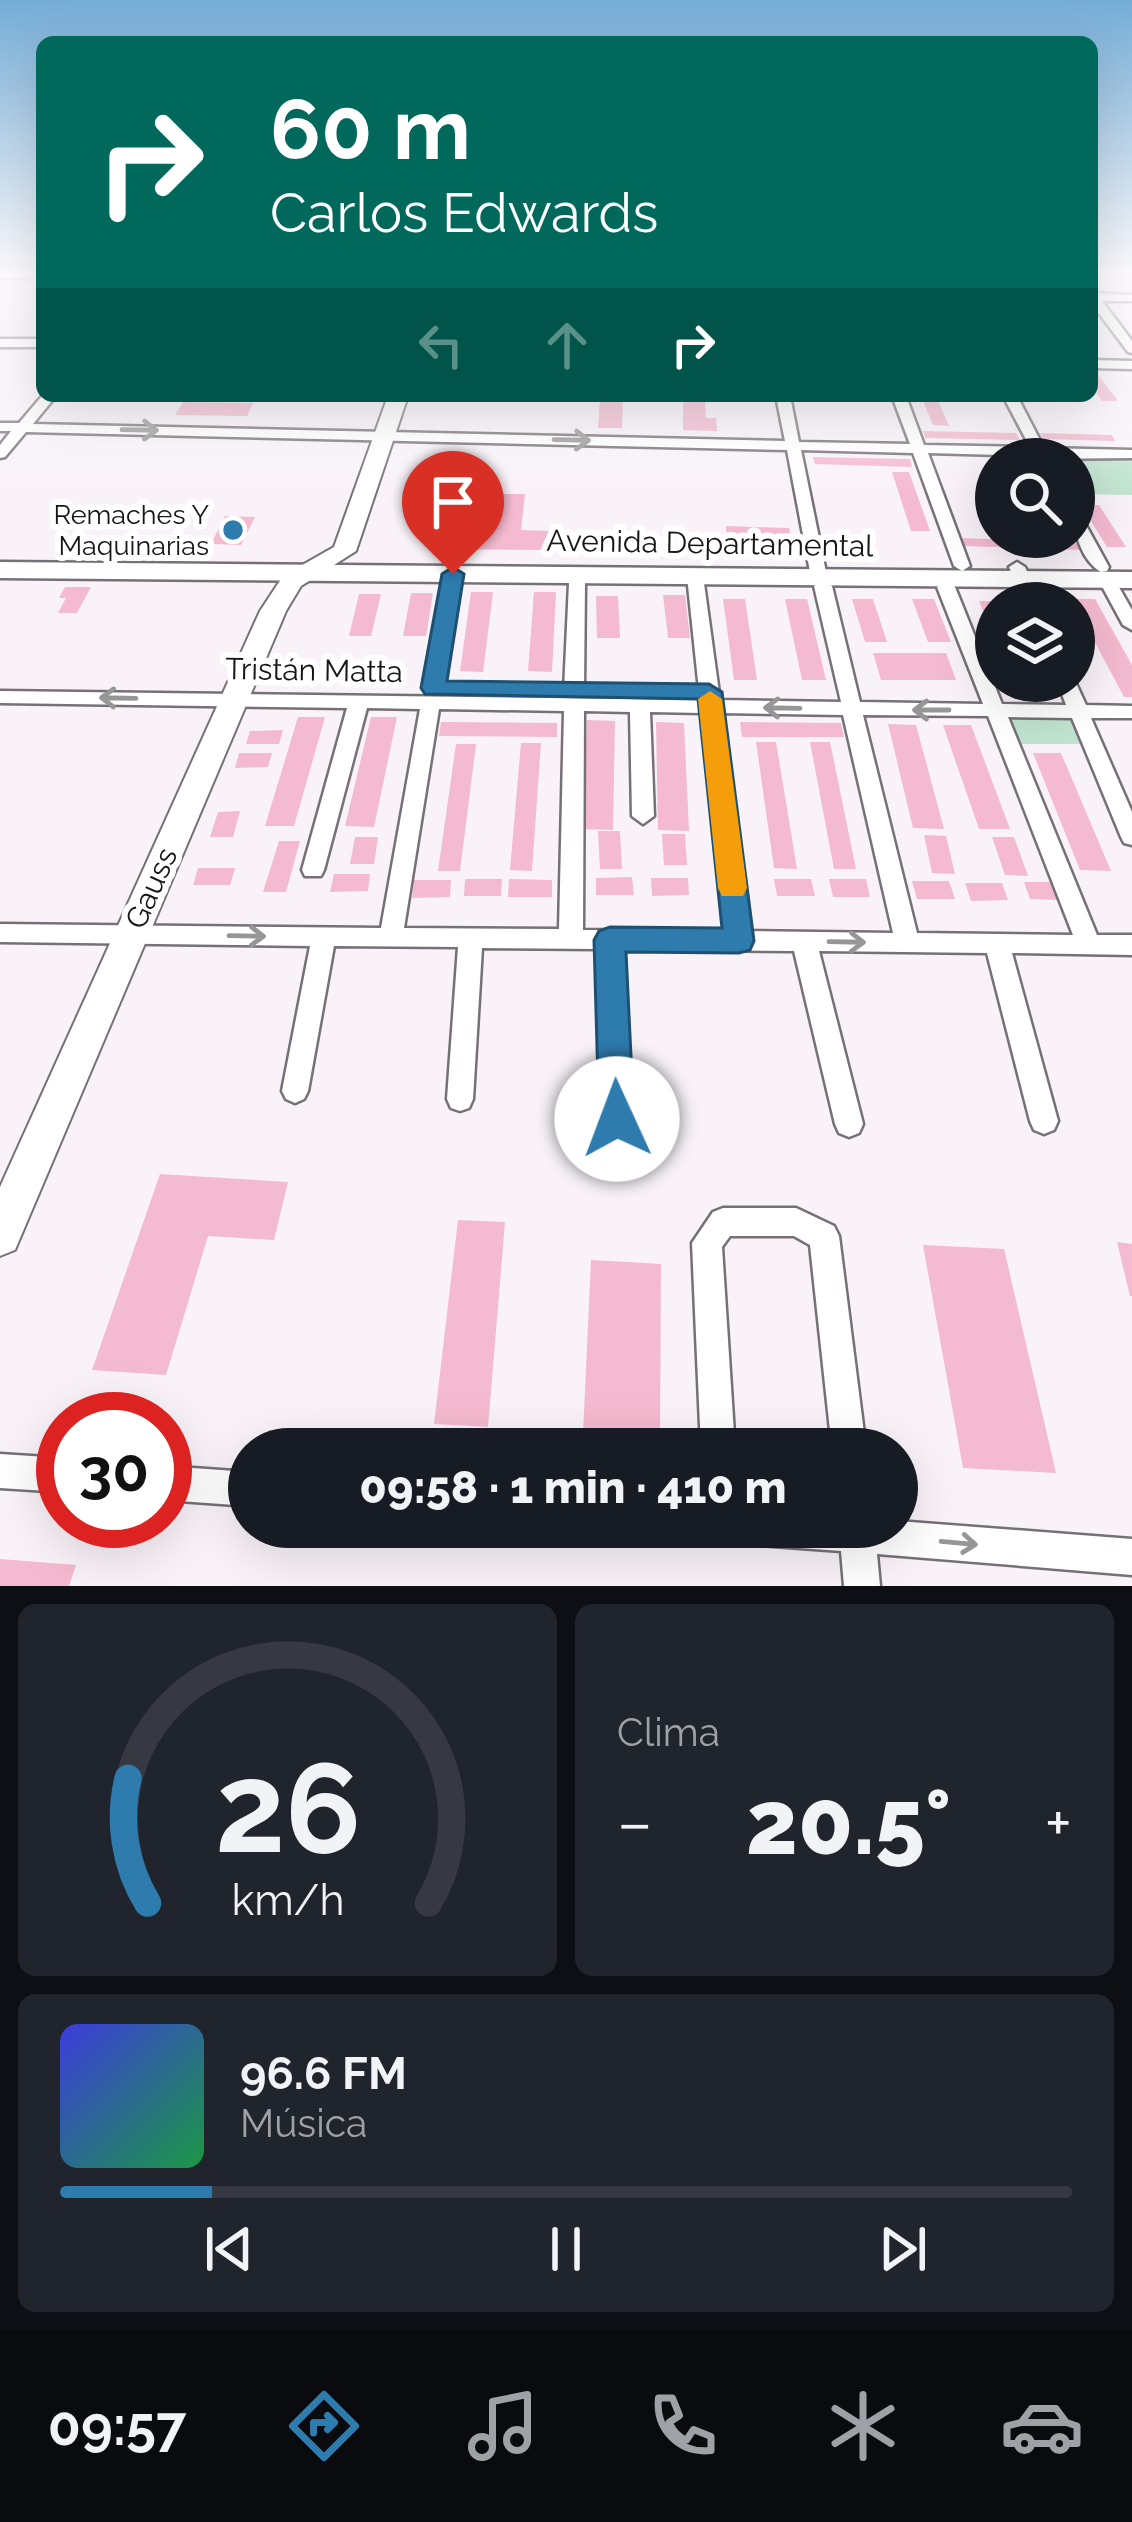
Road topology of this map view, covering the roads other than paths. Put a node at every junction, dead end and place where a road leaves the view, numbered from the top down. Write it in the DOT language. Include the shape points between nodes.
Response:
graph roads {
  1 [pos="1098,364"];
  2 [pos="1132,364"];
  3 [pos="44,402"];
  4 [pos="396,402"];
  5 [pos="784,402"];
  6 [pos="901,402"];
  7 [pos="1013,402"];
  8 [pos="0,427"];
  9 [pos="23,427"];
  10 [pos="384,436"];
  11 [pos="1032,438"];
  12 [pos="793,446"];
  13 [pos="918,448"];
  14 [pos="975,451"];
  15 [pos="0,454"];
  16 [pos="1095,454"];
  17 [pos="1132,454"];
  18 [pos="1095,544"];
  19 [pos="0,560"];
  20 [pos="317,566"];
  21 [pos="0,570"];
  22 [pos="1118,573"];
  23 [pos="453,574"];
  24 [pos="695,575"];
  25 [pos="820,576"];
  26 [pos="954,576"];
  27 [pos="995,582"];
  28 [pos="1014,582"];
  29 [pos="1033,582"];
  30 [pos="577,583"];
  31 [pos="1132,625"];
  32 [pos="238,693"];
  33 [pos="432,695"];
  34 [pos="0,697"];
  35 [pos="574,697"];
  36 [pos="710,699"];
  37 [pos="359,701"];
  38 [pos="1075,702"];
  39 [pos="640,704"];
  40 [pos="853,709"];
  41 [pos="997,710"];
  42 [pos="1079,711"];
  43 [pos="1132,712"];
  44 [pos="643,816"];
  45 [pos="1132,837"];
  46 [pos="313,870"];
  47 [pos="0,933"];
  48 [pos="130,935"];
  49 [pos="324,937"];
  50 [pos="392,937"];
  51 [pos="472,938"];
  52 [pos="572,939"];
  53 [pos="610,940"];
  54 [pos="739,941"];
  55 [pos="804,941"];
  56 [pos="907,943"];
  57 [pos="997,944"];
  58 [pos="1089,944"];
  59 [pos="1132,945"];
  60 [pos="295,1091"];
  61 [pos="460,1100"];
  62 [pos="617,1119"];
  63 [pos="1044,1121"];
  64 [pos="849,1124"];
  65 [pos="0,1235"];
  66 [pos="717,1428"];
  67 [pos="847,1428"];
  68 [pos="0,1471"];
  69 [pos="36,1473"];
  70 [pos="192,1485"];
  71 [pos="228,1488"];
  72 [pos="918,1537"];
  73 [pos="859,1548"];
  74 [pos="1132,1557"];
  75 [pos="862,1586"];
  1 -- 2 [label="street"];
  3 -- 9 [label="street"];
  4 -- 10 [label="street, Gauss"];
  5 -- 12 [label="street"];
  6 -- 13 [label="street"];
  7 -- 11 [label="street"];
  8 -- 9 [label="street"];
  9 -- 10 [label="street, one-way"];
  9 -- 15 [label="street"];
  10 -- 12 [label="street, one-way"];
  10 -- 20 [label="street, Gauss" via="344,551"];
  12 -- 13 [label="street"];
  12 -- 25 [label="street"];
  13 -- 14 [label="street"];
  13 -- 26 [label="street"];
  16 -- 17 [label="street"];
  18 -- 22 [label="street"];
  19 -- 20 [label="main road, Avenida Departamental"];
  20 -- 21 [label="main road, Avenida Departamental"];
  20 -- 23 [label="main road, Avenida Departamental"];
  20 -- 25 [label="main road, Avenida Departamental"];
  20 -- 32 [label="street, Gauss" via="286,587"];
  22 -- 29 [label="main road, Avenida Departamental"];
  22 -- 31 [label="street"];
  23 -- 24 [label="main road, Avenida Departamental"];
  23 -- 33 [label="street"];
  24 -- 25 [label="main road, Avenida Departamental"];
  24 -- 36 [label="street"];
  25 -- 26 [label="main road, Avenida Departamental"];
  25 -- 27 [label="main road, Avenida Departamental"];
  25 -- 40 [label="street"];
  26 -- 28 [label="main road, Avenida Departamental"];
  26 -- 41 [label="street"];
  30 -- 35 [label="street"];
  32 -- 33 [label="street, Tristán Matta"];
  32 -- 34 [label="street, Tristán Matta, one-way"];
  32 -- 37 [label="street, Tristán Matta"];
  32 -- 48 [label="street, Gauss"];
  33 -- 35 [label="street, Tristán Matta"];
  33 -- 37 [label="street, Tristán Matta"];
  33 -- 50 [label="street"];
  35 -- 36 [label="street, Tristán Matta"];
  35 -- 39 [label="street, Tristán Matta"];
  35 -- 52 [label="street"];
  36 -- 39 [label="street, Tristán Matta"];
  40 -- 36 [label="street, Tristán Matta, one-way"];
  36 -- 54 [label="street"];
  37 -- 46 [label="street"];
  38 -- 42 [label="street"];
  39 -- 44 [label="street"];
  41 -- 40 [label="street, Tristán Matta, one-way"];
  40 -- 56 [label="street"];
  41 -- 42 [label="street, Tristán Matta"];
  41 -- 58 [label="street"];
  42 -- 43 [label="street, Tristán Matta"];
  42 -- 45 [label="street"];
  47 -- 48 [label="street"];
  48 -- 49 [label="street, one-way"];
  48 -- 65 [label="street, Gauss"];
  49 -- 50 [label="street"];
  49 -- 60 [label="street"];
  50 -- 51 [label="street"];
  51 -- 52 [label="street"];
  51 -- 61 [label="street"];
  52 -- 53 [label="street"];
  53 -- 54 [label="street"];
  53 -- 62 [label="street"];
  54 -- 55 [label="street"];
  55 -- 56 [label="street, one-way"];
  55 -- 64 [label="street"];
  56 -- 57 [label="street"];
  57 -- 58 [label="street"];
  57 -- 63 [label="street"];
  58 -- 59 [label="street"];
  66 -- 67 [label="street" via="707,1243 723,1222 796,1222 824,1236"];
  68 -- 69 [label="street"];
  70 -- 71 [label="street"];
  72 -- 74 [label="street, one-way"];
  73 -- 75 [label="street"];
}
